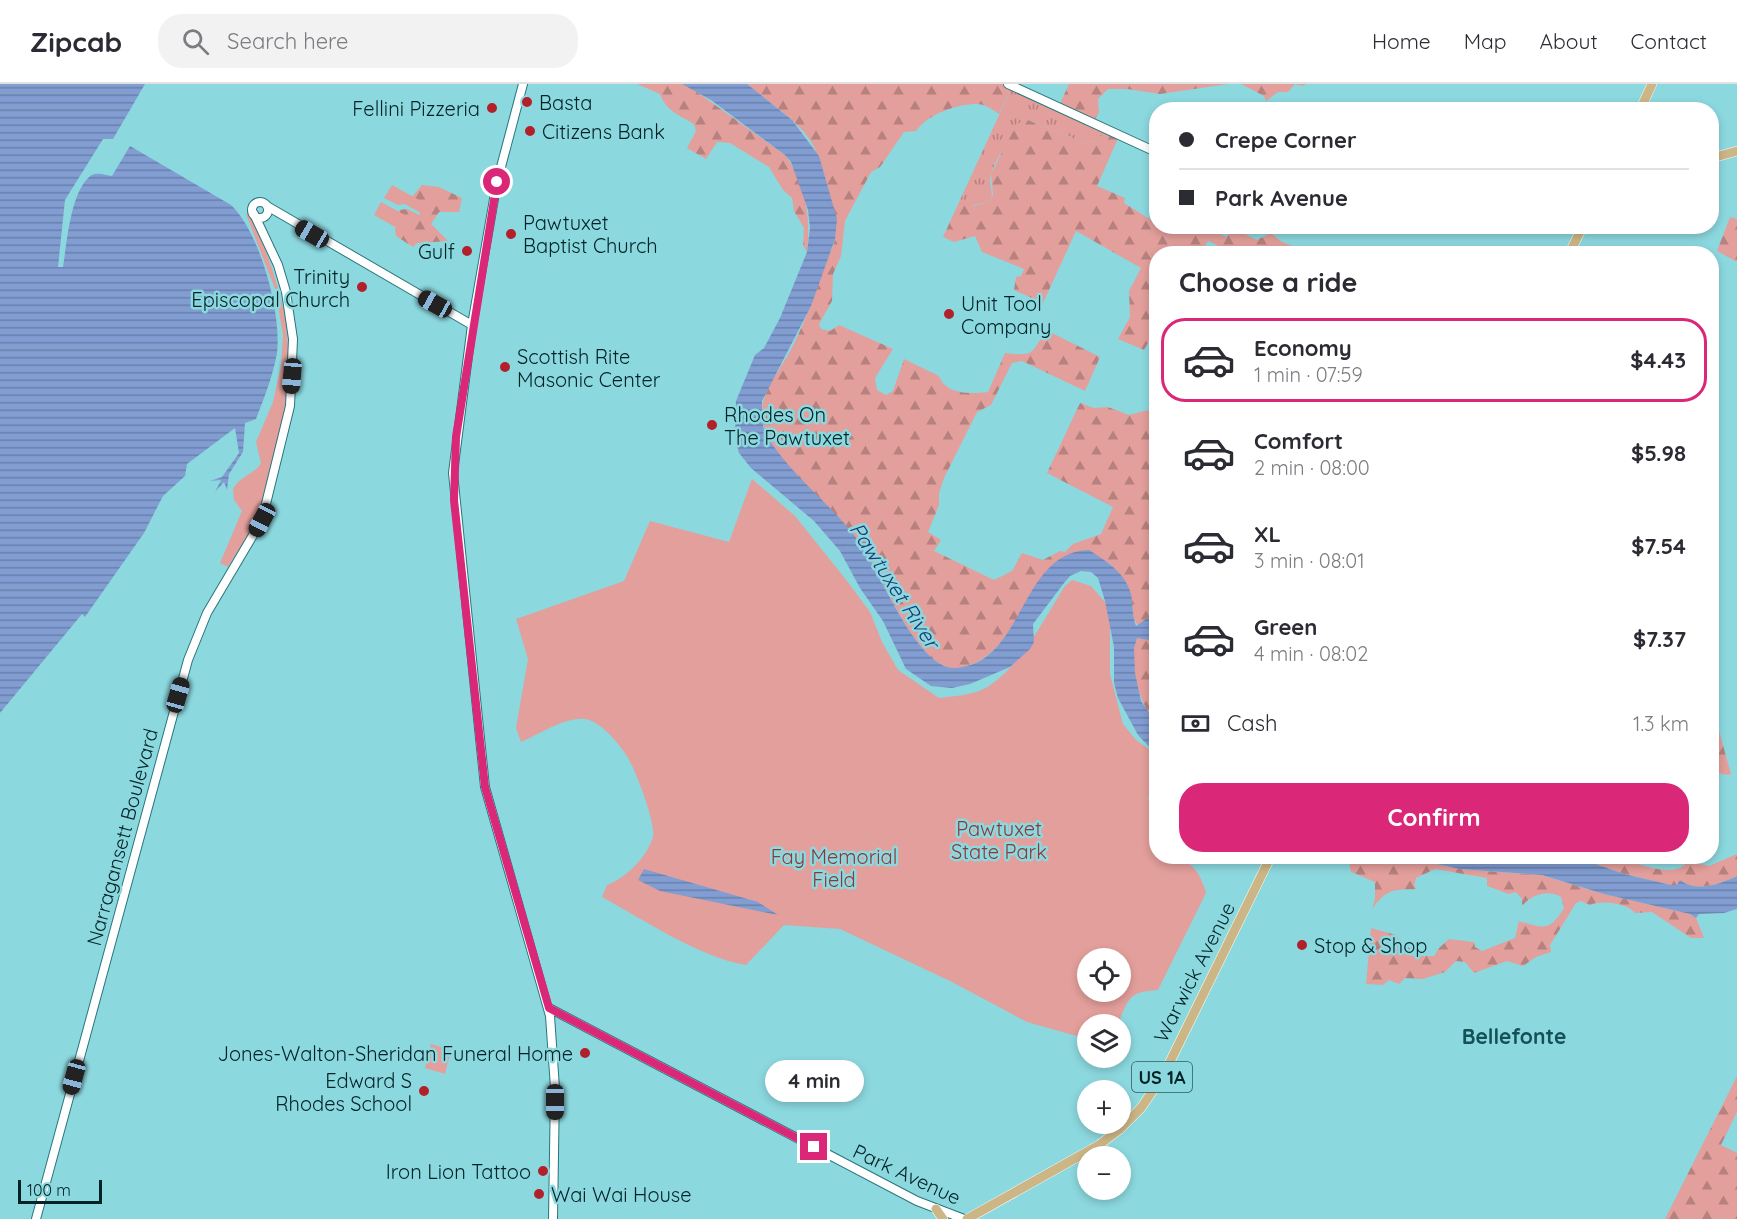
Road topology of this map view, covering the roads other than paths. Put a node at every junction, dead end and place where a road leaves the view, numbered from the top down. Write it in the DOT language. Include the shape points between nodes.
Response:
graph roads {
  1 [pos="523,84"];
  2 [pos="1008,84"];
  3 [pos="1653,84"];
  4 [pos="1644,102"];
  5 [pos="1149,149"];
  6 [pos="1737,151"];
  7 [pos="1719,156"];
  8 [pos="266,212"];
  9 [pos="254,214"];
  10 [pos="264,232"];
  11 [pos="472,325"];
  12 [pos="1267,864"];
  13 [pos="549,1008"];
  14 [pos="936,1209"];
  15 [pos="36,1219"];
  16 [pos="553,1219"];
  17 [pos="943,1219"];
  18 [pos="966,1219"];
  1 -- 11 [label="main road" via="498,174"];
  2 -- 5 [label="main road"];
  3 -- 4 [label="main road"];
  6 -- 7 [label="main road"];
  8 -- 9 [label="main road"];
  8 -- 9 [label="main road" via="263,203 256,203"];
  8 -- 10 [label="main road, Narragansett Boulevard"];
  8 -- 11 [label="main road" via="280,215"];
  9 -- 10 [label="main road, Narragansett Boulevard"];
  10 -- 15 [label="main road, Narragansett Boulevard" via="286,292 293,339 286,428 262,520 207,613 188,660"];
  11 -- 13 [label="main road" via="453,473 479,745 489,806"];
  12 -- 18 [label="main road, Warwick Avenue / US 1A" via="1161,1078 1141,1108 1099,1145"];
  13 -- 14 [label="main road, Park Avenue"];
  13 -- 16 [label="main road" via="555,1088"];
  14 -- 17 [label="main road"];
  14 -- 18 [label="main road, Park Avenue"];
}
